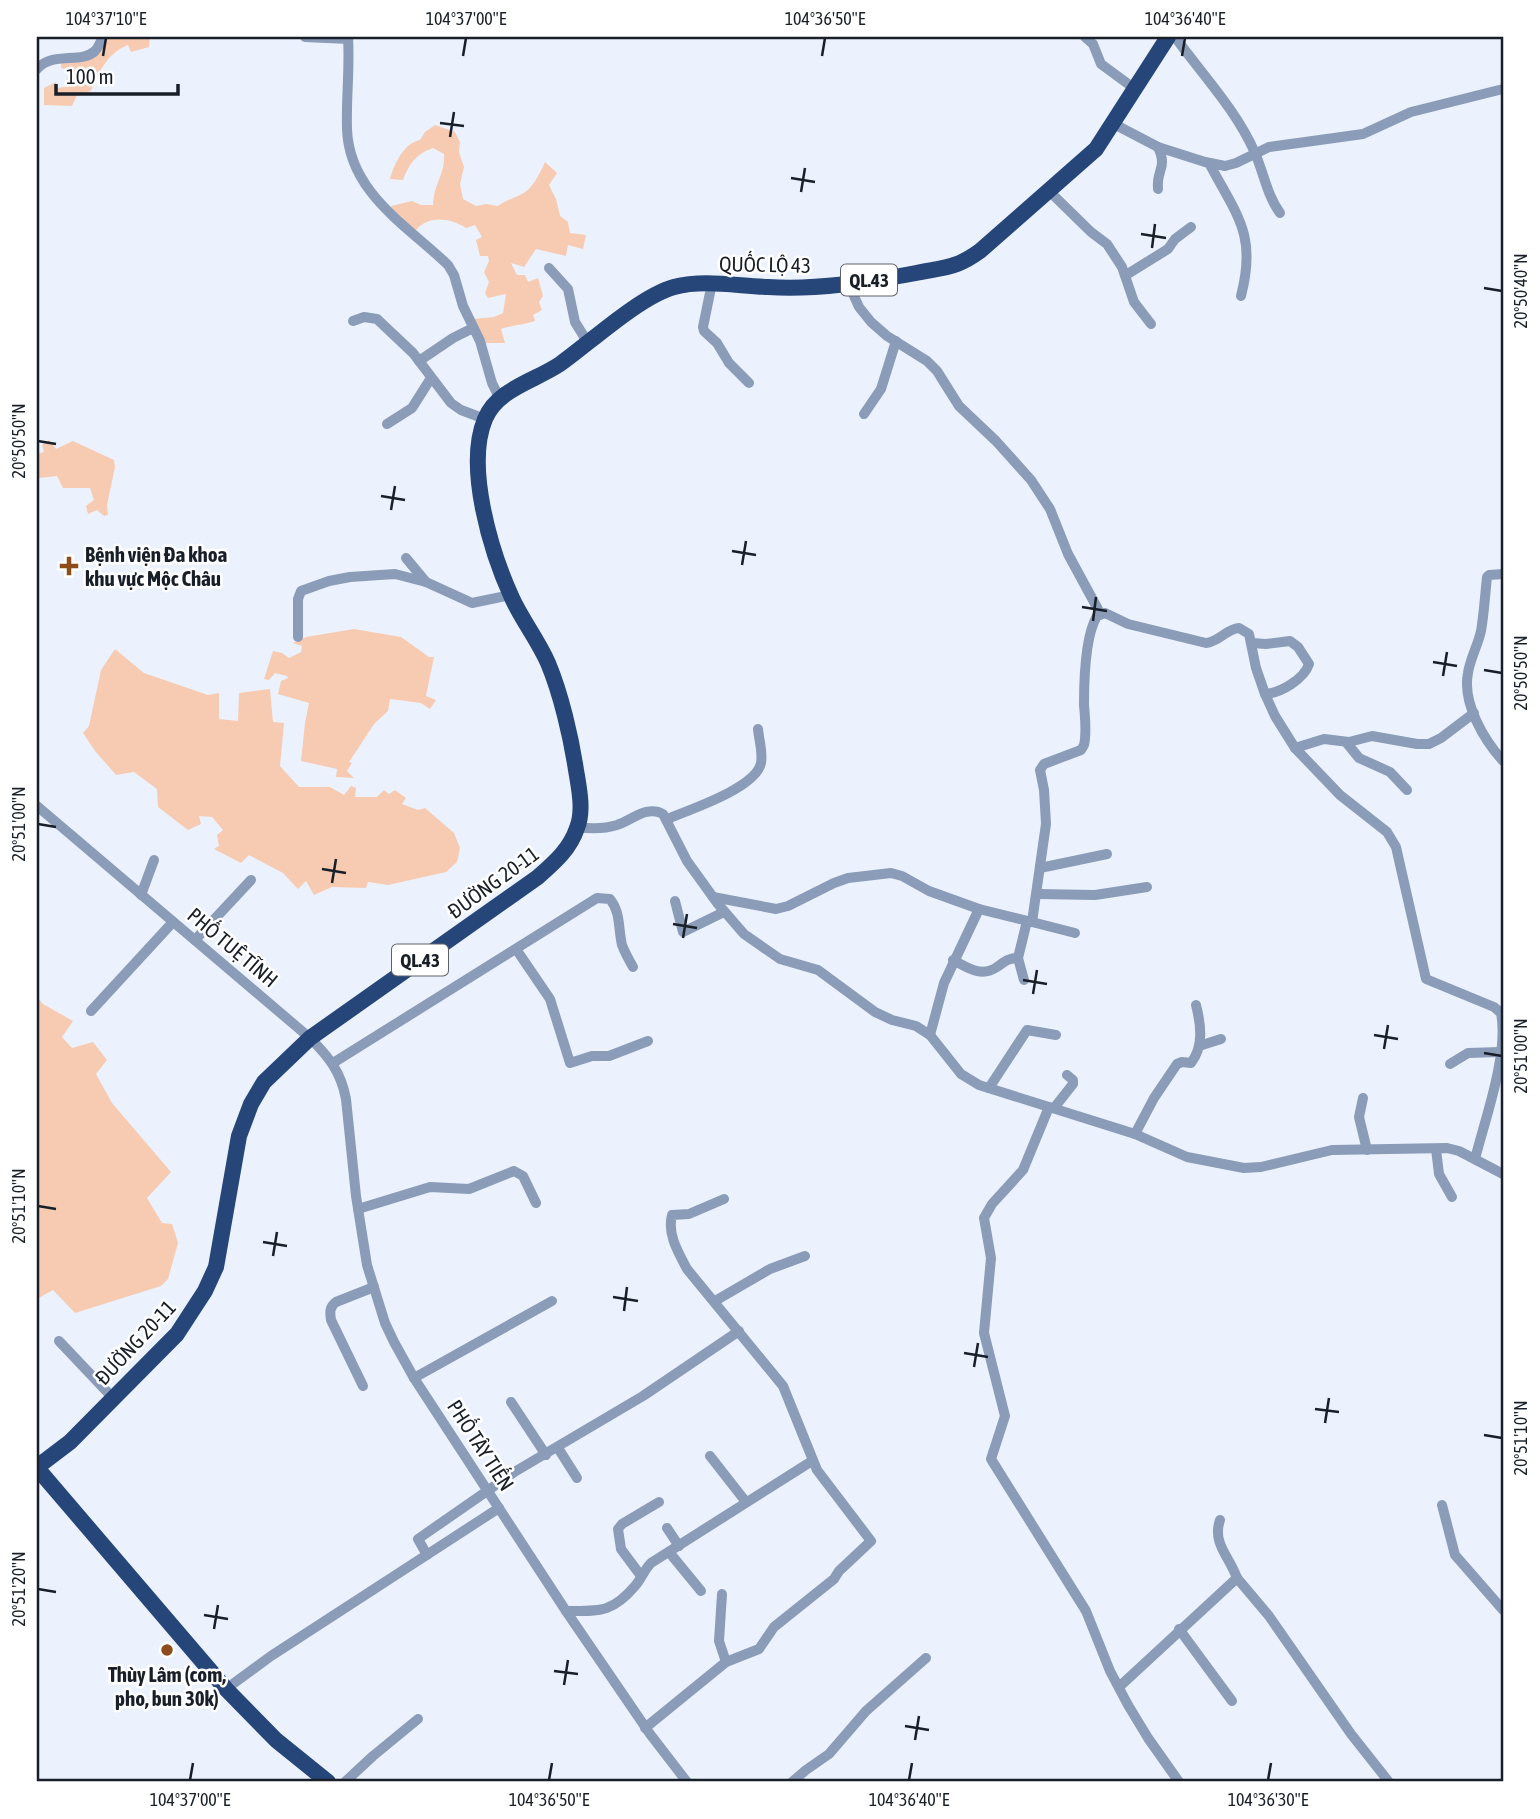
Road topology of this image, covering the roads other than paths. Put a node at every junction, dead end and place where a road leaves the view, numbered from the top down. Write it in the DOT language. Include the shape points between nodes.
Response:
graph roads {
  1 [pos="103,37"];
  2 [pos="305,37"];
  3 [pos="1086,37"];
  4 [pos="1168,37"];
  5 [pos="1175,37"];
  6 [pos="348,38"];
  7 [pos="38,65"];
  8 [pos="1135,89"];
  9 [pos="1503,89"];
  10 [pos="1114,124"];
  11 [pos="1158,147"];
  12 [pos="1255,153"];
  13 [pos="1209,163"];
  14 [pos="1158,189"];
  15 [pos="1048,190"];
  16 [pos="1280,213"];
  17 [pos="1191,227"];
  18 [pos="549,268"];
  19 [pos="1126,275"];
  20 [pos="712,283"];
  21 [pos="848,283"];
  22 [pos="1241,296"];
  23 [pos="353,321"];
  24 [pos="1151,324"];
  25 [pos="473,328"];
  26 [pos="896,341"];
  27 [pos="588,343"];
  28 [pos="419,361"];
  29 [pos="431,378"];
  30 [pos="750,383"];
  31 [pos="500,399"];
  32 [pos="864,414"];
  33 [pos="485,419"];
  34 [pos="387,424"];
  35 [pos="407,558"];
  36 [pos="1503,574"];
  37 [pos="426,582"];
  38 [pos="511,596"];
  39 [pos="1100,613"];
  40 [pos="298,637"];
  41 [pos="1252,643"];
  42 [pos="1265,694"];
  43 [pos="1474,713"];
  44 [pos="758,729"];
  45 [pos="1346,742"];
  46 [pos="1295,748"];
  47 [pos="1503,761"];
  48 [pos="1407,790"];
  49 [pos="37,806"];
  50 [pos="667,819"];
  51 [pos="578,827"];
  52 [pos="1107,855"];
  53 [pos="154,860"];
  54 [pos="1040,867"];
  55 [pos="251,880"];
  56 [pos="1147,887"];
  57 [pos="1037,894"];
  58 [pos="141,895"];
  59 [pos="713,897"];
  60 [pos="675,901"];
  61 [pos="979,909"];
  62 [pos="724,912"];
  63 [pos="173,922"];
  64 [pos="1030,922"];
  65 [pos="1075,933"];
  66 [pos="195,940"];
  67 [pos="516,949"];
  68 [pos="1018,958"];
  69 [pos="953,960"];
  70 [pos="633,967"];
  71 [pos="1024,980"];
  72 [pos="1196,1005"];
  73 [pos="91,1011"];
  74 [pos="930,1035"];
  75 [pos="1056,1035"];
  76 [pos="310,1038"];
  77 [pos="1221,1039"];
  78 [pos="648,1041"];
  79 [pos="1199,1046"];
  80 [pos="1500,1052"];
  81 [pos="333,1063"];
  82 [pos="1450,1064"];
  83 [pos="1068,1075"];
  84 [pos="1499,1083"];
  85 [pos="989,1088"];
  86 [pos="1363,1098"];
  87 [pos="1051,1108"];
  88 [pos="1135,1134"];
  89 [pos="1436,1149"];
  90 [pos="1367,1150"];
  91 [pos="1475,1159"];
  92 [pos="1503,1174"];
  93 [pos="1452,1197"];
  94 [pos="724,1199"];
  95 [pos="536,1203"];
  96 [pos="358,1209"];
  97 [pos="805,1256"];
  98 [pos="374,1287"];
  99 [pos="552,1301"];
  100 [pos="715,1301"];
  101 [pos="739,1331"];
  102 [pos="60,1341"];
  103 [pos="414,1378"];
  104 [pos="363,1386"];
  105 [pos="112,1397"];
  106 [pos="511,1402"];
  107 [pos="558,1448"];
  108 [pos="545,1455"];
  109 [pos="710,1456"];
  110 [pos="812,1461"];
  111 [pos="37,1467"];
  112 [pos="577,1478"];
  113 [pos="487,1490"];
  114 [pos="659,1502"];
  115 [pos="746,1502"];
  116 [pos="1442,1506"];
  117 [pos="499,1508"];
  118 [pos="1220,1520"];
  119 [pos="667,1528"];
  120 [pos="679,1546"];
  121 [pos="669,1552"];
  122 [pos="427,1555"];
  123 [pos="641,1576"];
  124 [pos="1237,1578"];
  125 [pos="701,1591"];
  126 [pos="722,1594"];
  127 [pos="1503,1610"];
  128 [pos="566,1611"];
  129 [pos="1179,1629"];
  130 [pos="926,1658"];
  131 [pos="726,1662"];
  132 [pos="1119,1686"];
  133 [pos="226,1689"];
  134 [pos="1232,1701"];
  135 [pos="418,1719"];
  136 [pos="645,1728"];
  137 [pos="328,1782"];
  138 [pos="345,1782"];
  139 [pos="687,1782"];
  140 [pos="792,1782"];
  141 [pos="1179,1782"];
  142 [pos="1389,1782"];
  1 -- 7 [label="street" via="91,54"];
  2 -- 6 [label="street"];
  3 -- 8 [label="street" via="1105,68"];
  4 -- 8 [label="highway, QUỐC LỘ 43 / QL.43"];
  5 -- 12 [label="street"];
  6 -- 25 [label="street" via="347,131 358,170 380,204 448,265"];
  8 -- 10 [label="highway, QUỐC LỘ 43 / QL.43"];
  9 -- 12 [label="street" via="1411,111 1363,134 1278,145"];
  10 -- 11 [label="street"];
  10 -- 15 [label="highway, QUỐC LỘ 43 / QL.43" via="1096,149"];
  11 -- 13 [label="street"];
  11 -- 14 [label="street" via="1164,162"];
  12 -- 13 [label="street" via="1225,166"];
  12 -- 16 [label="street"];
  13 -- 22 [label="street" via="1244,229 1248,257"];
  15 -- 19 [label="street" via="1107,244"];
  15 -- 21 [label="highway, QUỐC LỘ 43 / QL.43" via="980,251 958,264"];
  17 -- 19 [label="street" via="1168,249"];
  18 -- 27 [label="street" via="568,289 575,322"];
  19 -- 24 [label="street" via="1134,302"];
  20 -- 21 [label="highway, QUỐC LỘ 43 / QL.43" via="771,288"];
  20 -- 27 [label="highway, QUỐC LỘ 43 / QL.43" via="662,291"];
  20 -- 30 [label="street" via="702,327"];
  21 -- 26 [label="street" via="865,314"];
  23 -- 28 [label="street" via="377,318"];
  25 -- 28 [label="street"];
  25 -- 31 [label="street"];
  26 -- 32 [label="street" via="881,388"];
  26 -- 39 [label="street" via="927,360 959,407 1031,480 1050,509"];
  27 -- 31 [label="highway, QUỐC LỘ 43 / QL.43"];
  28 -- 29 [label="street"];
  29 -- 33 [label="street" via="456,407"];
  29 -- 34 [label="street" via="412,408"];
  31 -- 33 [label="highway, ĐƯỜNG 20-11 / QL.43"];
  33 -- 38 [label="highway, ĐƯỜNG 20-11 / QL.43" via="476,459 478,479"];
  35 -- 37 [label="street"];
  36 -- 43 [label="street" via="1487,577 1481,631 1467,674"];
  37 -- 38 [label="street" via="472,603"];
  37 -- 40 [label="street" via="395,574 354,576 301,591"];
  38 -- 51 [label="highway, ĐƯỜNG 20-11 / QL.43" via="554,681 576,771"];
  39 -- 41 [label="street" via="1206,643 1239,628 1249,634"];
  39 -- 54 [label="street" via="1089,640 1084,745 1040,770 1046,816"];
  41 -- 42 [label="street"];
  41 -- 42 [label="street" via="1290,641 1309,664 1286,687"];
  42 -- 46 [label="street"];
  43 -- 45 [label="street" via="1429,744 1372,736"];
  43 -- 47 [label="street"];
  44 -- 50 [label="street" via="761,763 753,776 719,797"];
  45 -- 46 [label="street" via="1324,739"];
  45 -- 48 [label="street" via="1359,758 1390,772"];
  46 -- 80 [label="street" via="1340,796 1391,837 1426,979 1499,1010"];
  49 -- 58 [label="street, PHỐ TUỆ TĨNH"];
  50 -- 51 [label="street" via="656,810 617,825"];
  50 -- 59 [label="street" via="687,861"];
  51 -- 76 [label="highway, ĐƯỜNG 20-11 / QL.43" via="563,855 538,877"];
  52 -- 54 [label="street"];
  53 -- 58 [label="street"];
  54 -- 57 [label="street"];
  55 -- 66 [label="street"];
  56 -- 57 [label="street" via="1095,895"];
  57 -- 64 [label="street"];
  58 -- 63 [label="street, PHỐ TUỆ TĨNH"];
  59 -- 61 [label="street" via="776,909 848,878 891,873"];
  59 -- 62 [label="street"];
  60 -- 62 [label="street" via="683,932"];
  61 -- 64 [label="street"];
  61 -- 69 [label="street"];
  62 -- 74 [label="street" via="773,955 818,971 864,1006"];
  63 -- 66 [label="street, PHỐ TUỆ TĨNH"];
  63 -- 73 [label="street"];
  64 -- 65 [label="street"];
  64 -- 68 [label="street"];
  66 -- 76 [label="street, PHỐ TUỆ TĨNH"];
  67 -- 70 [label="street" via="604,897 614,904 623,947"];
  67 -- 78 [label="street" via="550,999 570,1063 609,1056"];
  67 -- 81 [label="street"];
  68 -- 69 [label="street" via="985,972"];
  68 -- 71 [label="street"];
  69 -- 74 [label="street"];
  72 -- 79 [label="street"];
  74 -- 85 [label="street" via="961,1074"];
  75 -- 85 [label="street" via="1027,1030"];
  76 -- 81 [label="street, PHỐ TÂY TIẾN"];
  76 -- 105 [label="highway, ĐƯỜNG 20-11 / QL.43" via="264,1082 251,1104 239,1136 216,1267 205,1291 177,1334"];
  77 -- 79 [label="street"];
  79 -- 88 [label="street" via="1193,1062 1177,1064"];
  80 -- 82 [label="street" via="1468,1052"];
  80 -- 84 [label="street"];
  81 -- 96 [label="street, PHỐ TÂY TIẾN" via="343,1086"];
  83 -- 87 [label="street" via="1073,1084"];
  84 -- 91 [label="street"];
  85 -- 87 [label="street"];
  86 -- 90 [label="street" via="1359,1116"];
  87 -- 88 [label="street"];
  87 -- 132 [label="street" via="1023,1170 989,1209 984,1223 990,1249 984,1333 1005,1416 991,1459 1086,1611"];
  88 -- 90 [label="street" via="1187,1157 1244,1168 1332,1150"];
  89 -- 90 [label="street"];
  89 -- 91 [label="street" via="1455,1149"];
  89 -- 93 [label="street" via="1439,1174"];
  91 -- 92 [label="street"];
  94 -- 100 [label="street" via="689,1214 672,1215 670,1227 687,1269"];
  95 -- 96 [label="street" via="523,1176 514,1171 469,1189 422,1189"];
  96 -- 98 [label="street, PHỐ TÂY TIẾN"];
  97 -- 100 [label="street" via="770,1269"];
  98 -- 103 [label="street, PHỐ TÂY TIẾN" via="384,1323"];
  98 -- 104 [label="street" via="336,1302 330,1312"];
  99 -- 103 [label="street"];
  100 -- 101 [label="street"];
  101 -- 107 [label="street"];
  101 -- 110 [label="street" via="783,1386"];
  102 -- 105 [label="street"];
  103 -- 113 [label="street, PHỐ TÂY TIẾN"];
  105 -- 111 [label="highway, ĐƯỜNG 20-11 / QL.43" via="70,1442"];
  106 -- 108 [label="street"];
  107 -- 108 [label="street"];
  107 -- 112 [label="street"];
  108 -- 113 [label="street"];
  109 -- 115 [label="street"];
  110 -- 115 [label="street"];
  110 -- 131 [label="street" via="870,1541 834,1579 774,1627 759,1649"];
  111 -- 133 [label="highway"];
  113 -- 117 [label="street, PHỐ TÂY TIẾN"];
  113 -- 122 [label="street" via="418,1539"];
  114 -- 123 [label="street" via="618,1529 621,1549"];
  115 -- 120 [label="street"];
  116 -- 127 [label="street" via="1455,1555"];
  117 -- 122 [label="street, PHỐ TÂY TIẾN"];
  117 -- 128 [label="street"];
  118 -- 124 [label="street" via="1216,1535"];
  119 -- 120 [label="street"];
  120 -- 121 [label="street"];
  121 -- 123 [label="street"];
  121 -- 125 [label="street"];
  122 -- 133 [label="street, PHỐ TÂY TIẾN"];
  123 -- 128 [label="street" via="610,1609"];
  124 -- 129 [label="street"];
  124 -- 142 [label="street"];
  126 -- 131 [label="street" via="719,1641"];
  128 -- 136 [label="street"];
  129 -- 132 [label="street"];
  129 -- 134 [label="street"];
  130 -- 140 [label="street" via="866,1711 830,1754"];
  131 -- 136 [label="street"];
  132 -- 141 [label="street"];
  133 -- 137 [label="highway" via="276,1740"];
  135 -- 138 [label="street"];
  136 -- 139 [label="street"];
}
